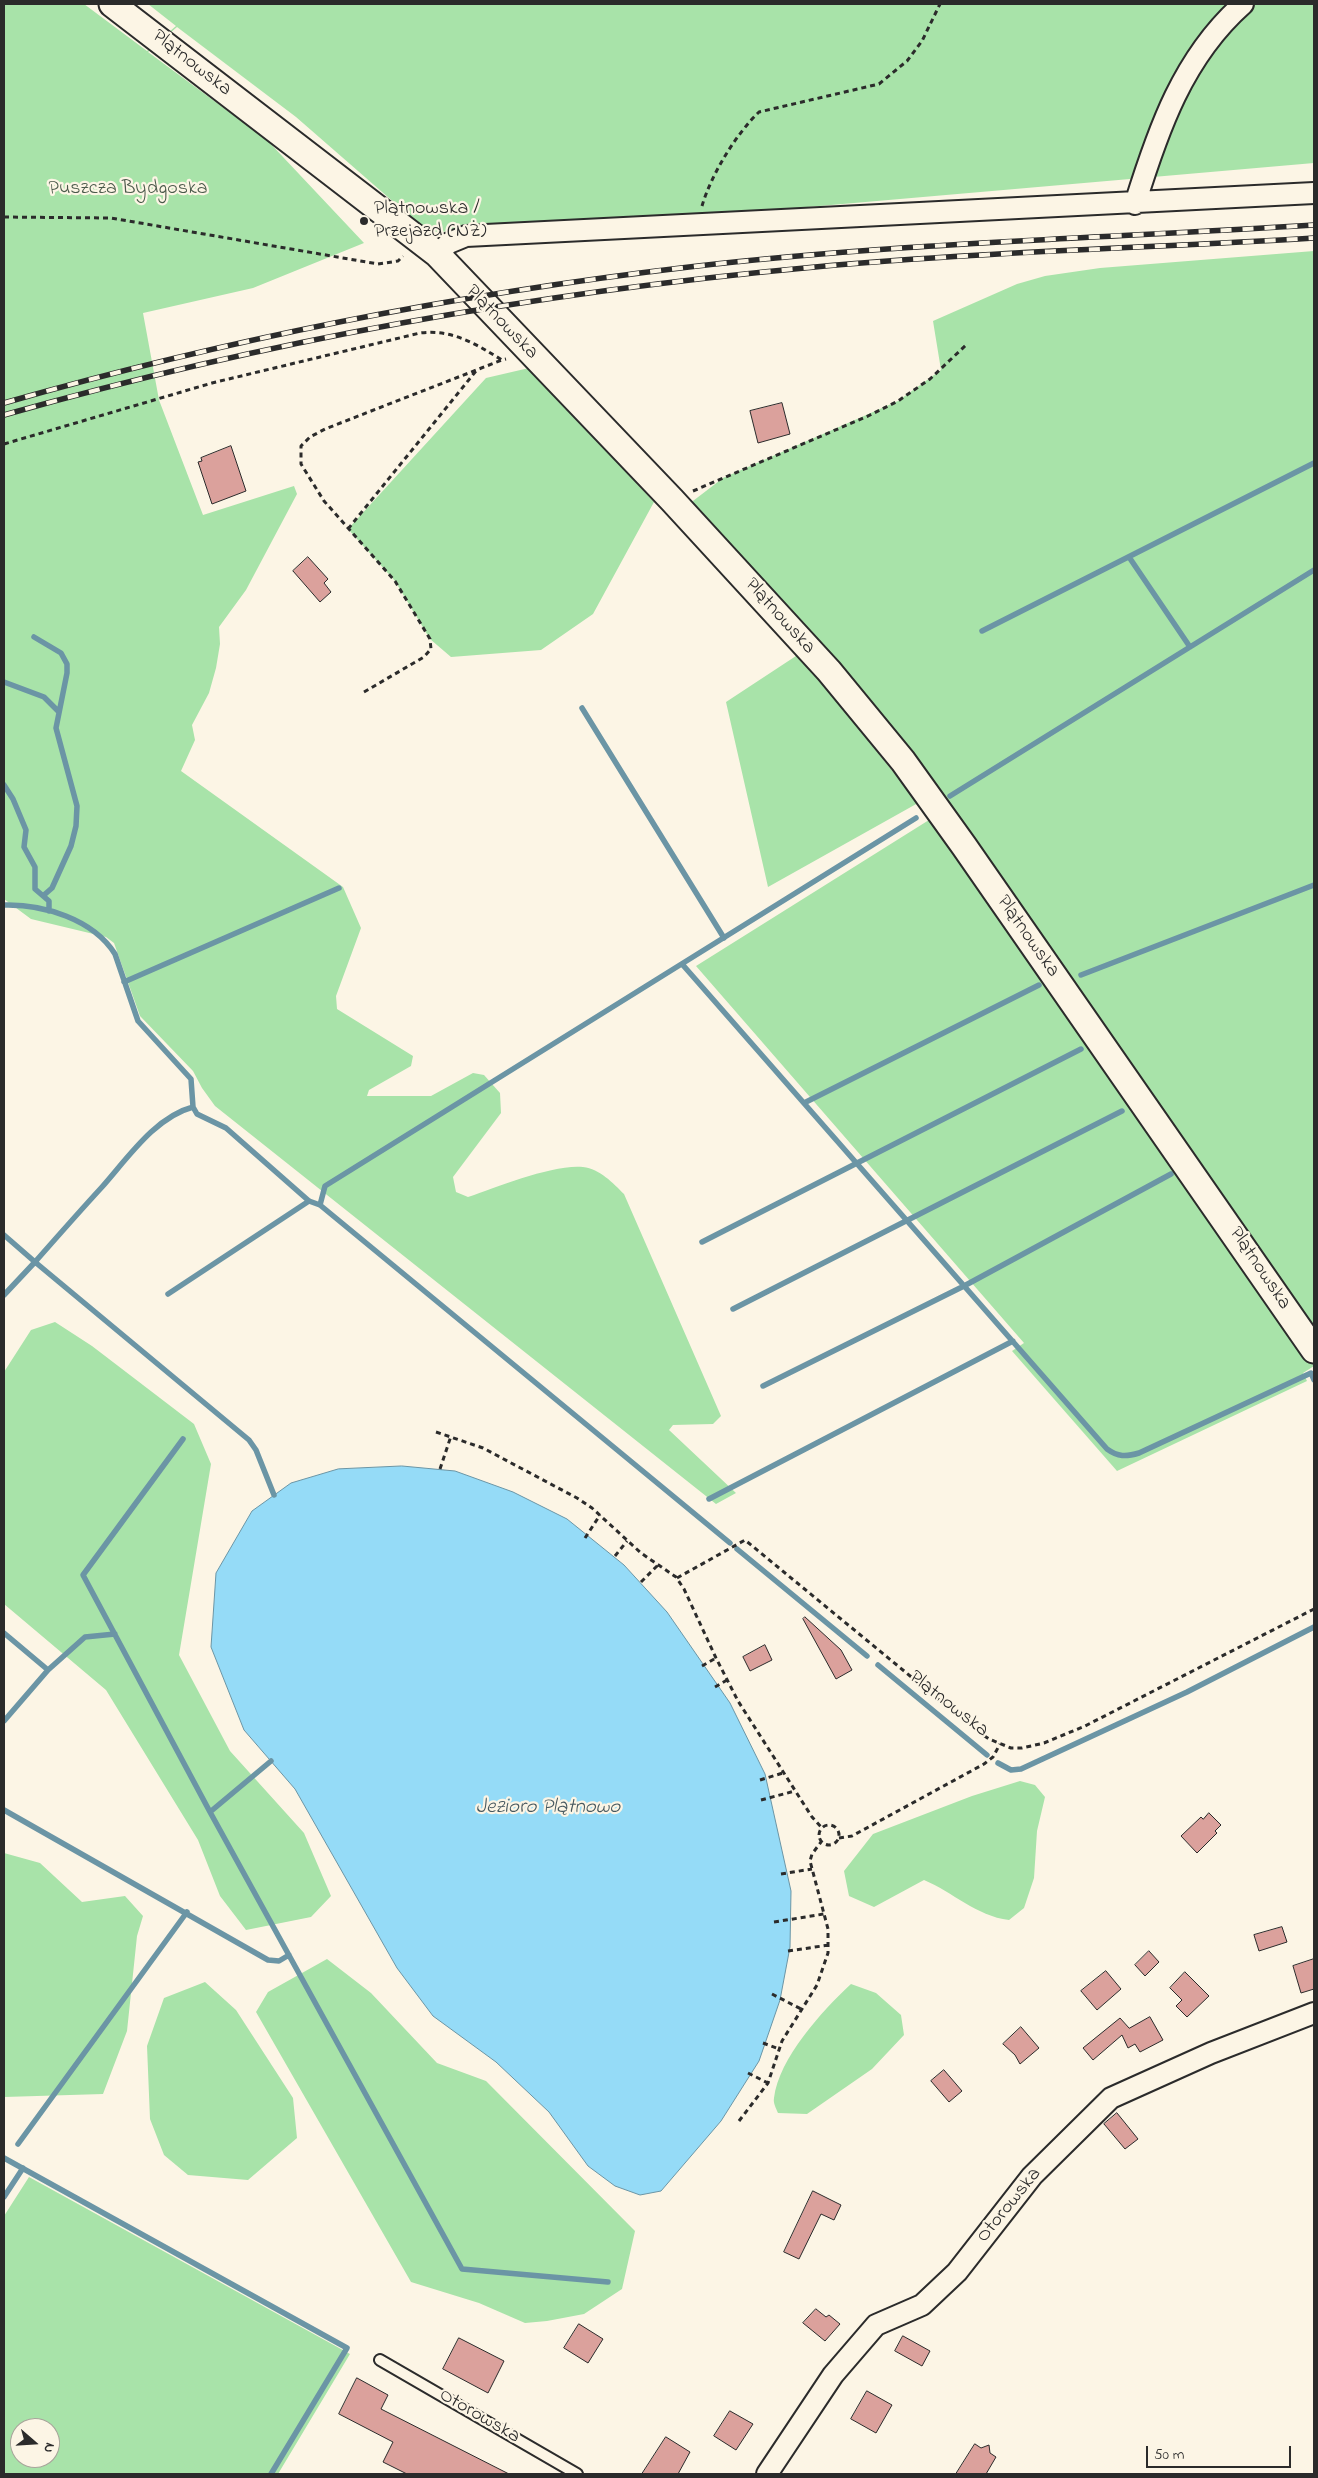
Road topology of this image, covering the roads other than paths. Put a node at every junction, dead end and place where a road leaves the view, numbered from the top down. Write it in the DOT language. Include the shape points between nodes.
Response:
graph roads {
  1 [pos="112,4"];
  2 [pos="1243,4"];
  3 [pos="1314,193"];
  4 [pos="1135,204"];
  5 [pos="429,247"];
  6 [pos="1314,1350"];
  7 [pos="1314,2013"];
  8 [pos="380,2360"];
  9 [pos="577,2474"];
  10 [pos="767,2474"];
  1 -- 5 [label="street, Plątnowska"];
  2 -- 4 [label="street" via="1228,16 1186,74 1154,140"];
  3 -- 4 [label="street"];
  4 -- 5 [label="street" via="466,236"];
  5 -- 6 [label="street, Plątnowska" via="672,500 829,671 903,761"];
  7 -- 10 [label="street, Otorowska" via="1211,2053 1111,2098 1032,2176 957,2272 922,2305 876,2325 833,2375"];
  8 -- 9 [label="lane, Otorowska"];
}
